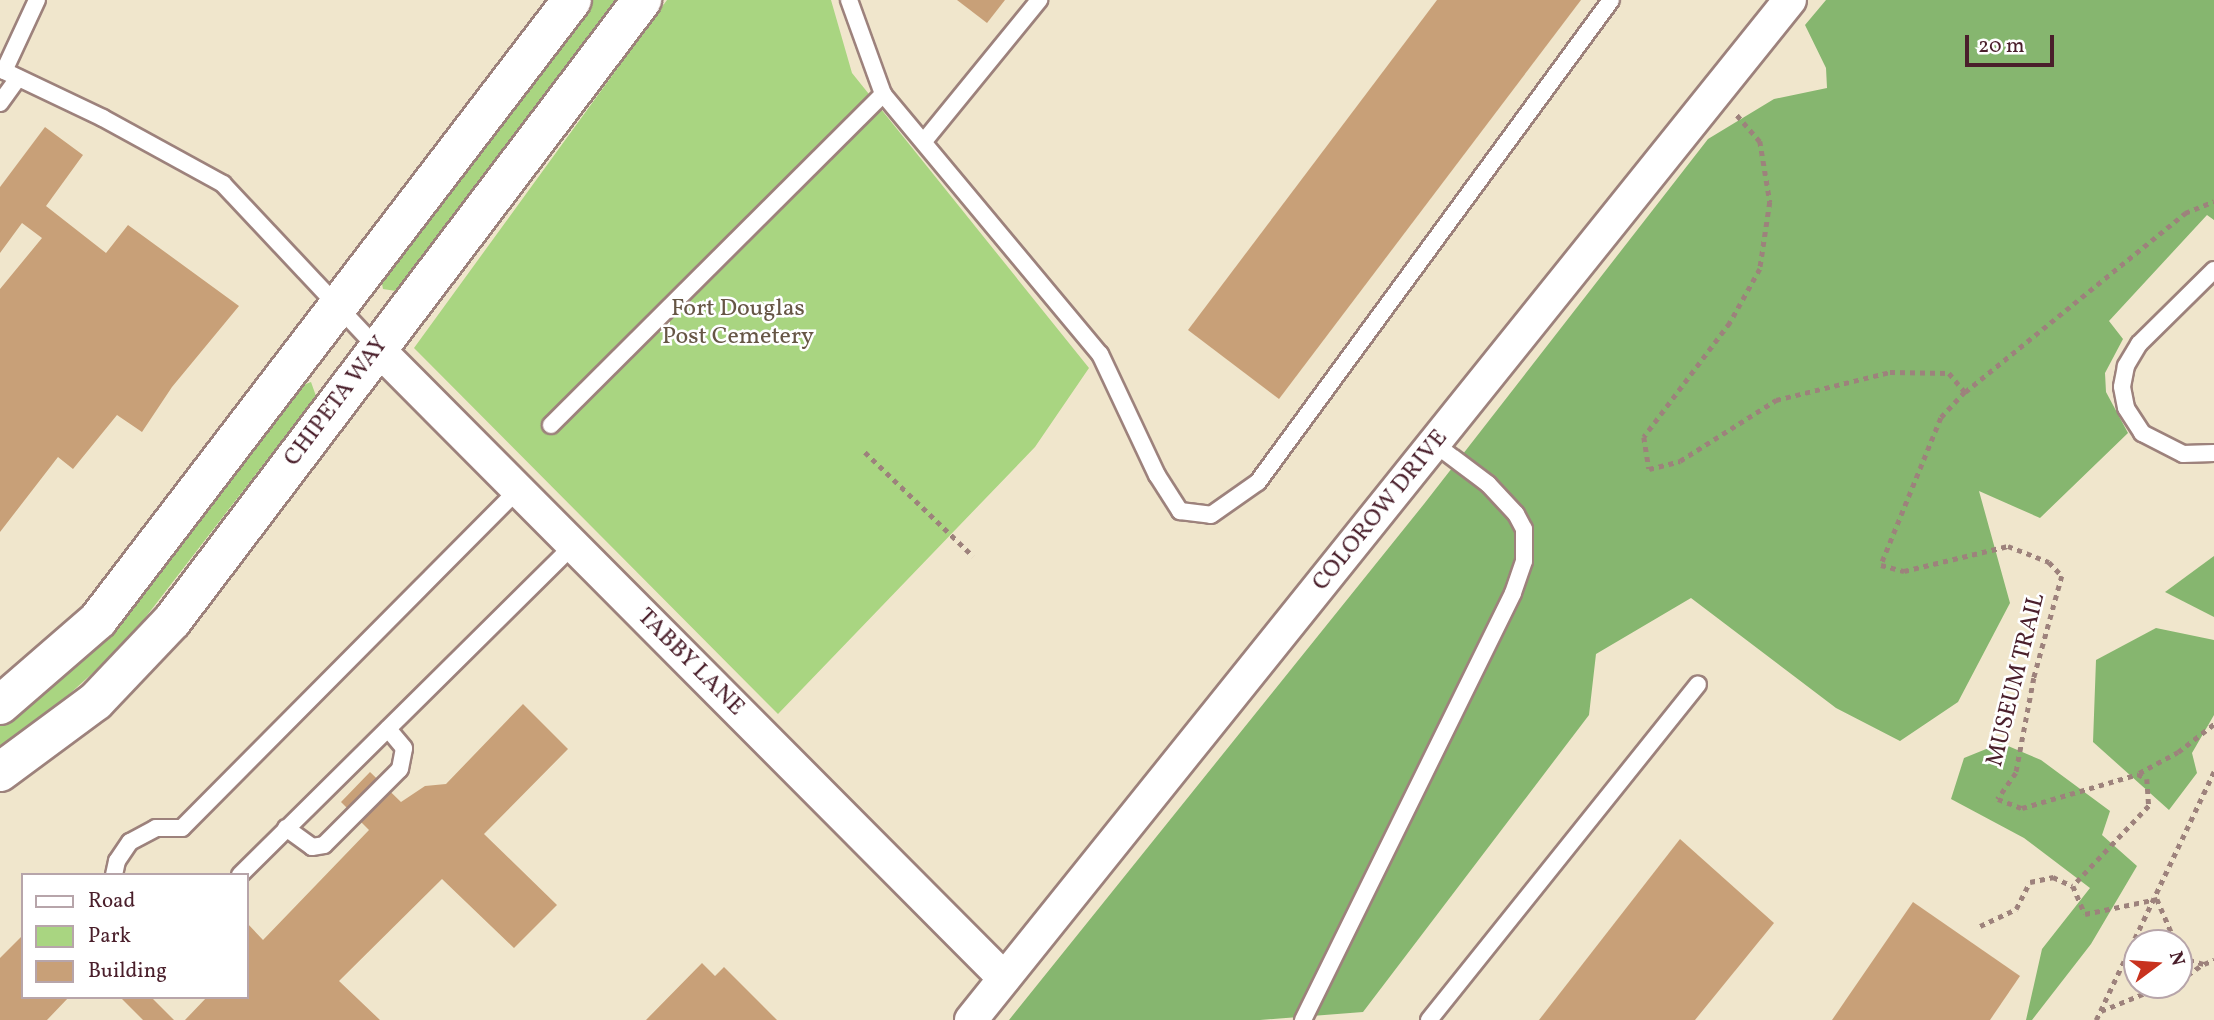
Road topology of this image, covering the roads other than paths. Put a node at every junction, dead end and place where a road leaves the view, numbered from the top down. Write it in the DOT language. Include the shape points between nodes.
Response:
graph roads {
  1 [pos="37,0"];
  2 [pos="572,0"];
  3 [pos="642,0"];
  4 [pos="849,0"];
  5 [pos="1039,0"];
  6 [pos="1611,0"];
  7 [pos="1790,0"];
  8 [pos="8,73"];
  9 [pos="883,94"];
  10 [pos="0,103"];
  11 [pos="925,140"];
  12 [pos="2214,270"];
  13 [pos="338,305"];
  14 [pos="377,348"];
  15 [pos="551,425"];
  16 [pos="1435,444"];
  17 [pos="2214,453"];
  18 [pos="518,489"];
  19 [pos="573,545"];
  20 [pos="1698,684"];
  21 [pos="0,705"];
  22 [pos="388,729"];
  23 [pos="0,772"];
  24 [pos="286,828"];
  25 [pos="114,873"];
  26 [pos="242,873"];
  27 [pos="1004,978"];
  28 [pos="971,1020"];
  29 [pos="1303,1020"];
  30 [pos="1429,1020"];
  1 -- 8 [label="lane"];
  2 -- 13 [label="street"];
  3 -- 14 [label="street, CHIPETA WAY"];
  4 -- 9 [label="lane"];
  5 -- 11 [label="lane"];
  6 -- 11 [label="lane" via="1258,482 1210,514 1180,511 1157,475 1100,354"];
  7 -- 16 [label="street, COLOROW DRIVE" via="1715,88"];
  8 -- 10 [label="lane"];
  8 -- 13 [label="lane" via="103,118 223,184"];
  9 -- 11 [label="lane"];
  9 -- 15 [label="lane"];
  12 -- 17 [label="lane" via="2139,344 2126,366 2122,387 2126,408 2142,433 2183,454"];
  13 -- 14 [label="lane"];
  13 -- 21 [label="street" via="98,620 59,659"];
  14 -- 18 [label="street, TABBY LANE"];
  14 -- 23 [label="street, CHIPETA WAY" via="163,631 96,701"];
  16 -- 27 [label="street, COLOROW DRIVE"];
  16 -- 29 [label="lane" via="1488,484 1516,514 1524,529 1524,561 1513,593"];
  18 -- 19 [label="street, TABBY LANE"];
  18 -- 25 [label="lane" via="182,828 156,828 130,842 117,860"];
  19 -- 22 [label="lane"];
  19 -- 27 [label="street, TABBY LANE"];
  20 -- 30 [label="lane"];
  22 -- 24 [label="lane"];
  22 -- 24 [label="lane" via="404,748 400,769 324,845 312,847"];
  24 -- 26 [label="lane"];
  27 -- 28 [label="street, COLOROW DRIVE"];
}
